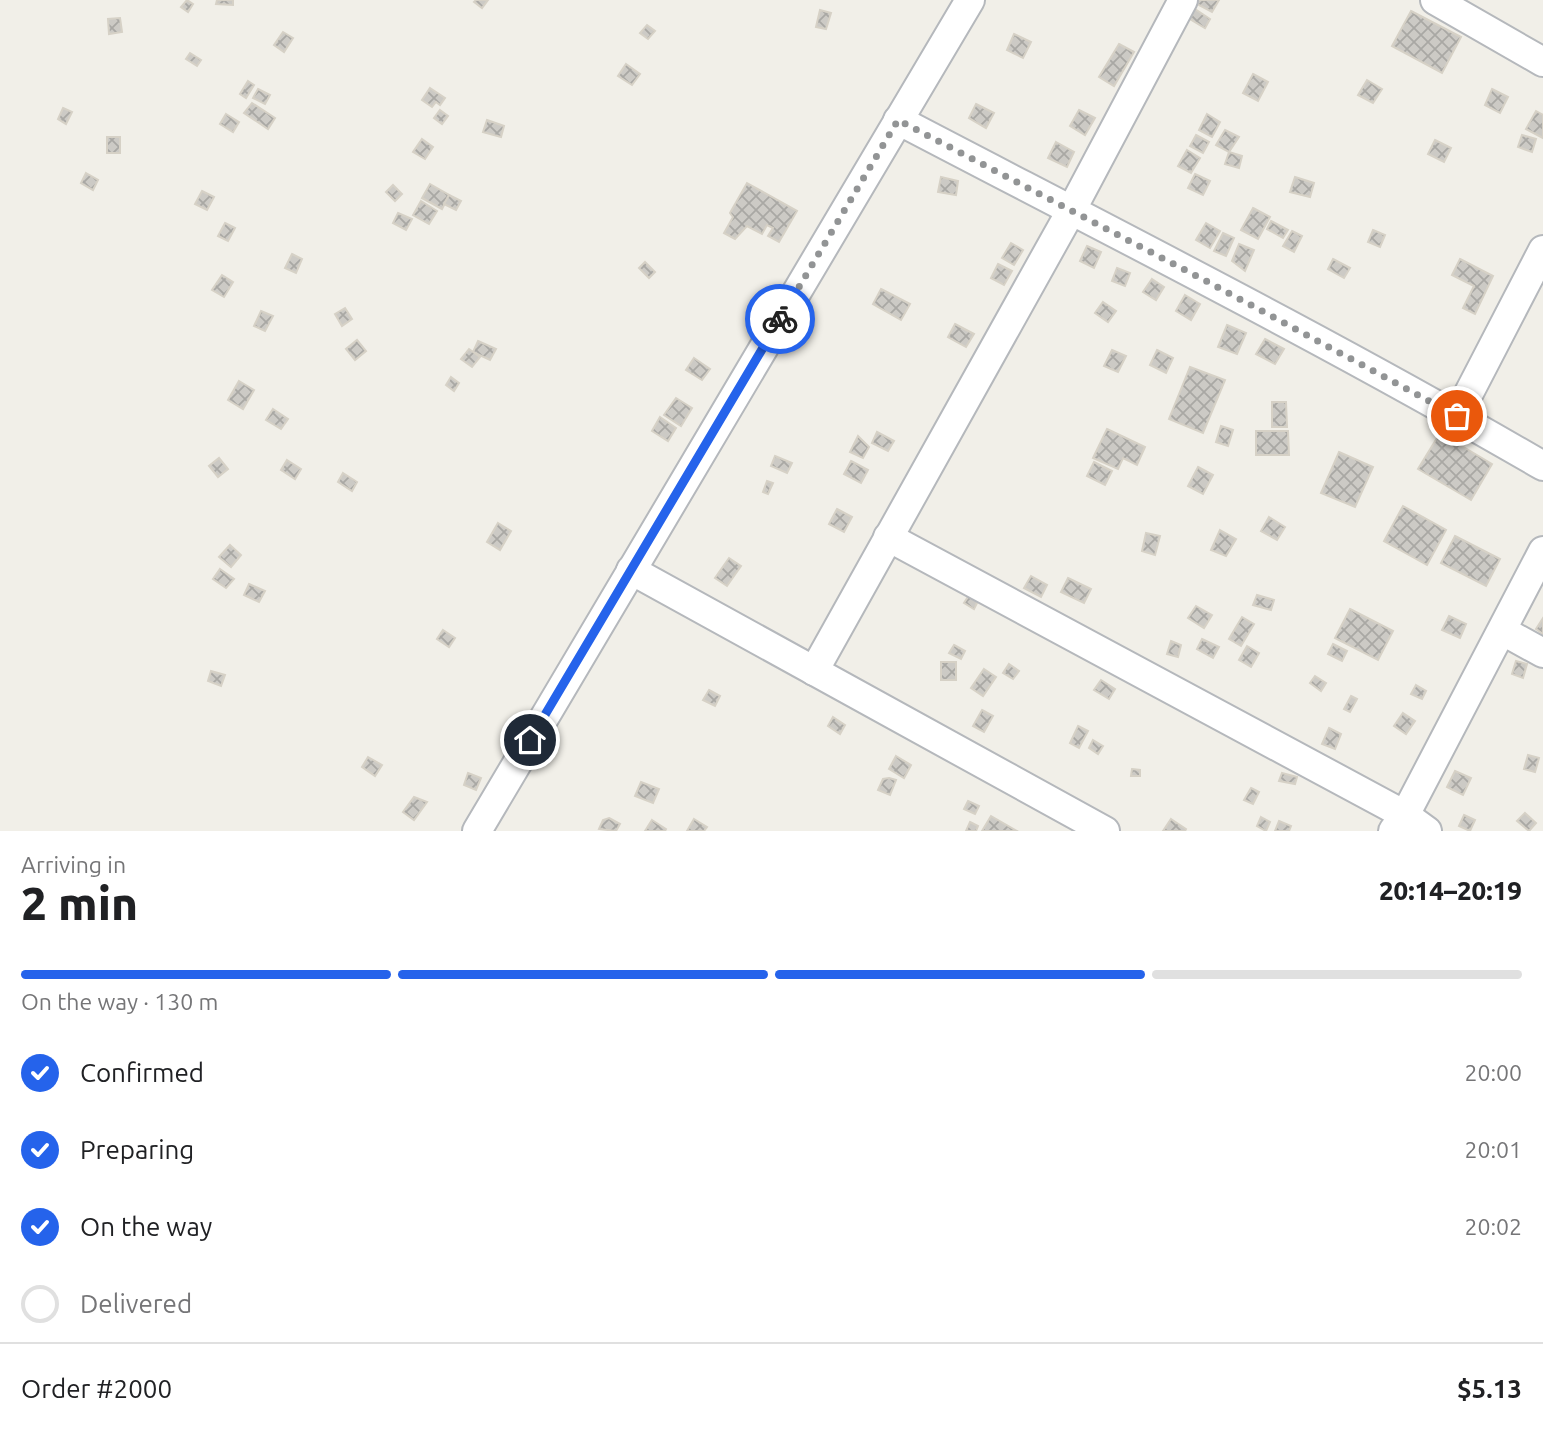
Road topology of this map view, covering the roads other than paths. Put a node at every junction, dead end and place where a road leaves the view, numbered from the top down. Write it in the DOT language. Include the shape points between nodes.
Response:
graph roads {
  1 [pos="970,0"];
  2 [pos="1183,0"];
  3 [pos="1435,0"];
  4 [pos="1543,62"];
  5 [pos="898,120"];
  6 [pos="1071,211"];
  7 [pos="1543,250"];
  8 [pos="1457,416"];
  9 [pos="1543,466"];
  10 [pos="888,537"];
  11 [pos="1543,551"];
  12 [pos="631,570"];
  13 [pos="1503,631"];
  14 [pos="1543,653"];
  15 [pos="814,670"];
  16 [pos="1409,826"];
  17 [pos="477,831"];
  18 [pos="1105,831"];
  1 -- 5 [label="street"];
  2 -- 6 [label="street"];
  3 -- 4 [label="street"];
  5 -- 6 [label="street"];
  5 -- 12 [label="street"];
  6 -- 8 [label="street"];
  6 -- 10 [label="street"];
  7 -- 8 [label="street"];
  8 -- 9 [label="street"];
  10 -- 15 [label="street"];
  10 -- 16 [label="street"];
  11 -- 13 [label="street"];
  12 -- 15 [label="street"];
  12 -- 17 [label="street"];
  13 -- 14 [label="street"];
  13 -- 16 [label="street"];
  15 -- 18 [label="street"];
}
